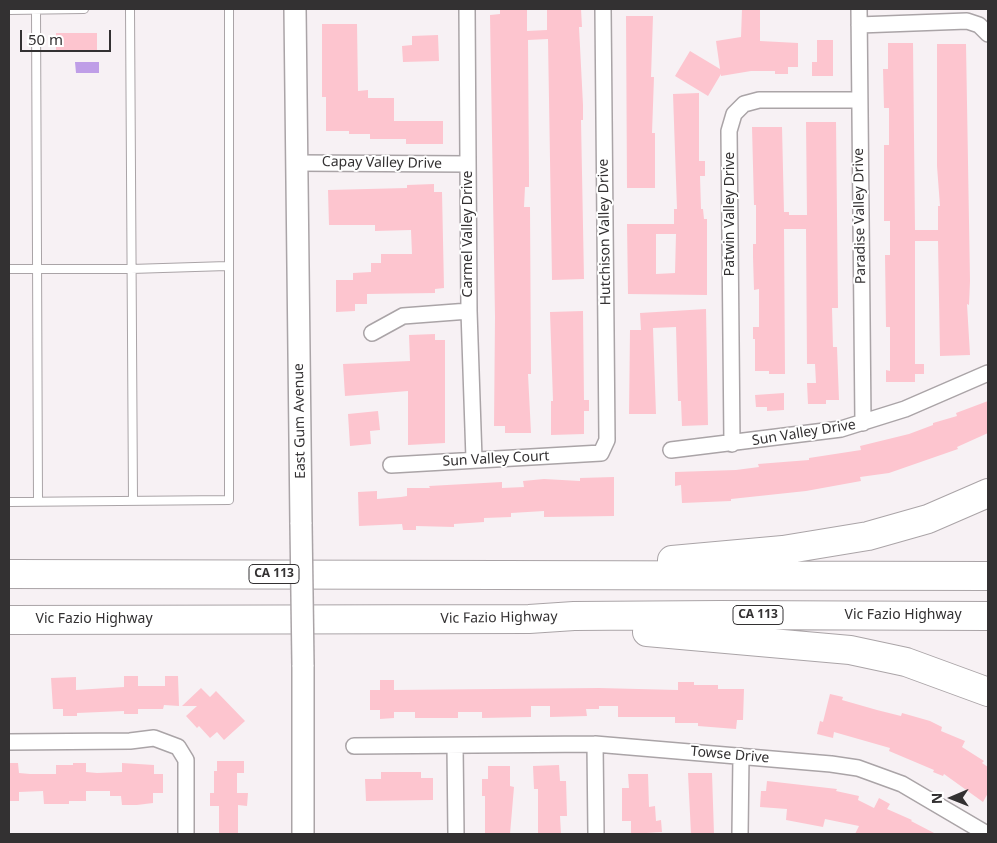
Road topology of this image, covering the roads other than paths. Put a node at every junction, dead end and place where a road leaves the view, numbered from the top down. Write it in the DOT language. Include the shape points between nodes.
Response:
graph roads {
  1 [pos="36,9"];
  2 [pos="84,9"];
  3 [pos="130,9"];
  4 [pos="229,9"];
  5 [pos="295,9"];
  6 [pos="467,9"];
  7 [pos="603,9"];
  8 [pos="859,9"];
  9 [pos="9,10"];
  10 [pos="859,25"];
  11 [pos="988,34"];
  12 [pos="859,100"];
  13 [pos="297,163"];
  14 [pos="468,164"];
  15 [pos="227,266"];
  16 [pos="9,269"];
  17 [pos="36,269"];
  18 [pos="131,269"];
  19 [pos="469,311"];
  20 [pos="372,332"];
  21 [pos="988,373"];
  22 [pos="863,423"];
  23 [pos="732,444"];
  24 [pos="671,450"];
  25 [pos="601,453"];
  26 [pos="474,459"];
  27 [pos="391,465"];
  28 [pos="988,493"];
  29 [pos="133,501"];
  30 [pos="9,502"];
  31 [pos="38,502"];
  32 [pos="9,574"];
  33 [pos="540,574"];
  34 [pos="988,576"];
  35 [pos="988,616"];
  36 [pos="529,619"];
  37 [pos="9,620"];
  38 [pos="988,692"];
  39 [pos="9,742"];
  40 [pos="595,744"];
  41 [pos="354,746"];
  42 [pos="455,746"];
  43 [pos="741,756"];
  44 [pos="186,834"];
  45 [pos="304,834"];
  46 [pos="456,834"];
  47 [pos="596,834"];
  48 [pos="740,834"];
  49 [pos="987,834"];
  1 -- 2 [label="lane"];
  1 -- 9 [label="lane"];
  1 -- 17 [label="lane"];
  3 -- 18 [label="lane"];
  4 -- 15 [label="lane"];
  5 -- 13 [label="street, East Gum Avenue"];
  6 -- 14 [label="street, Carmel Valley Drive"];
  7 -- 25 [label="street, Hutchison Valley Drive" via="607,440"];
  8 -- 10 [label="street, Paradise Valley Drive"];
  10 -- 11 [label="street" via="967,21 979,25"];
  10 -- 12 [label="street, Paradise Valley Drive"];
  12 -- 22 [label="street, Paradise Valley Drive"];
  12 -- 23 [label="street, Patwin Valley Drive" via="759,100 744,104 734,114 730,131"];
  13 -- 14 [label="street, Capay Valley Drive"];
  13 -- 45 [label="street, East Gum Avenue, bridge"];
  14 -- 19 [label="street, Carmel Valley Drive"];
  15 -- 18 [label="lane"];
  15 -- 29 [label="lane" via="229,500"];
  16 -- 17 [label="lane"];
  17 -- 18 [label="lane"];
  17 -- 31 [label="lane"];
  18 -- 29 [label="lane"];
  19 -- 20 [label="street" via="403,316"];
  19 -- 26 [label="street, Carmel Valley Drive"];
  21 -- 22 [label="street, Sun Valley Drive" via="905,410"];
  22 -- 23 [label="street, Sun Valley Drive"];
  23 -- 24 [label="street, Sun Valley Drive"];
  25 -- 26 [label="street, Sun Valley Court"];
  26 -- 27 [label="street, Sun Valley Court"];
  28 -- 33 [label="highway" via="928,519 833,542 722,556 605,563"];
  29 -- 31 [label="lane"];
  30 -- 31 [label="lane"];
  32 -- 33 [label="highway, CA 113"];
  33 -- 34 [label="highway, CA 113"];
  35 -- 36 [label="highway, Vic Fazio Highway / CA 113" via="593,616"];
  36 -- 37 [label="highway, Vic Fazio Highway / CA 113"];
  36 -- 38 [label="highway" via="574,626 850,650 906,662"];
  39 -- 44 [label="street" via="154,738 178,747 186,760"];
  40 -- 42 [label="street, Towse Drive"];
  40 -- 43 [label="street, Towse Drive"];
  40 -- 47 [label="street"];
  41 -- 42 [label="street, Towse Drive"];
  42 -- 46 [label="street"];
  43 -- 48 [label="street"];
  43 -- 49 [label="street, Towse Drive" via="858,768 902,784"];
}
